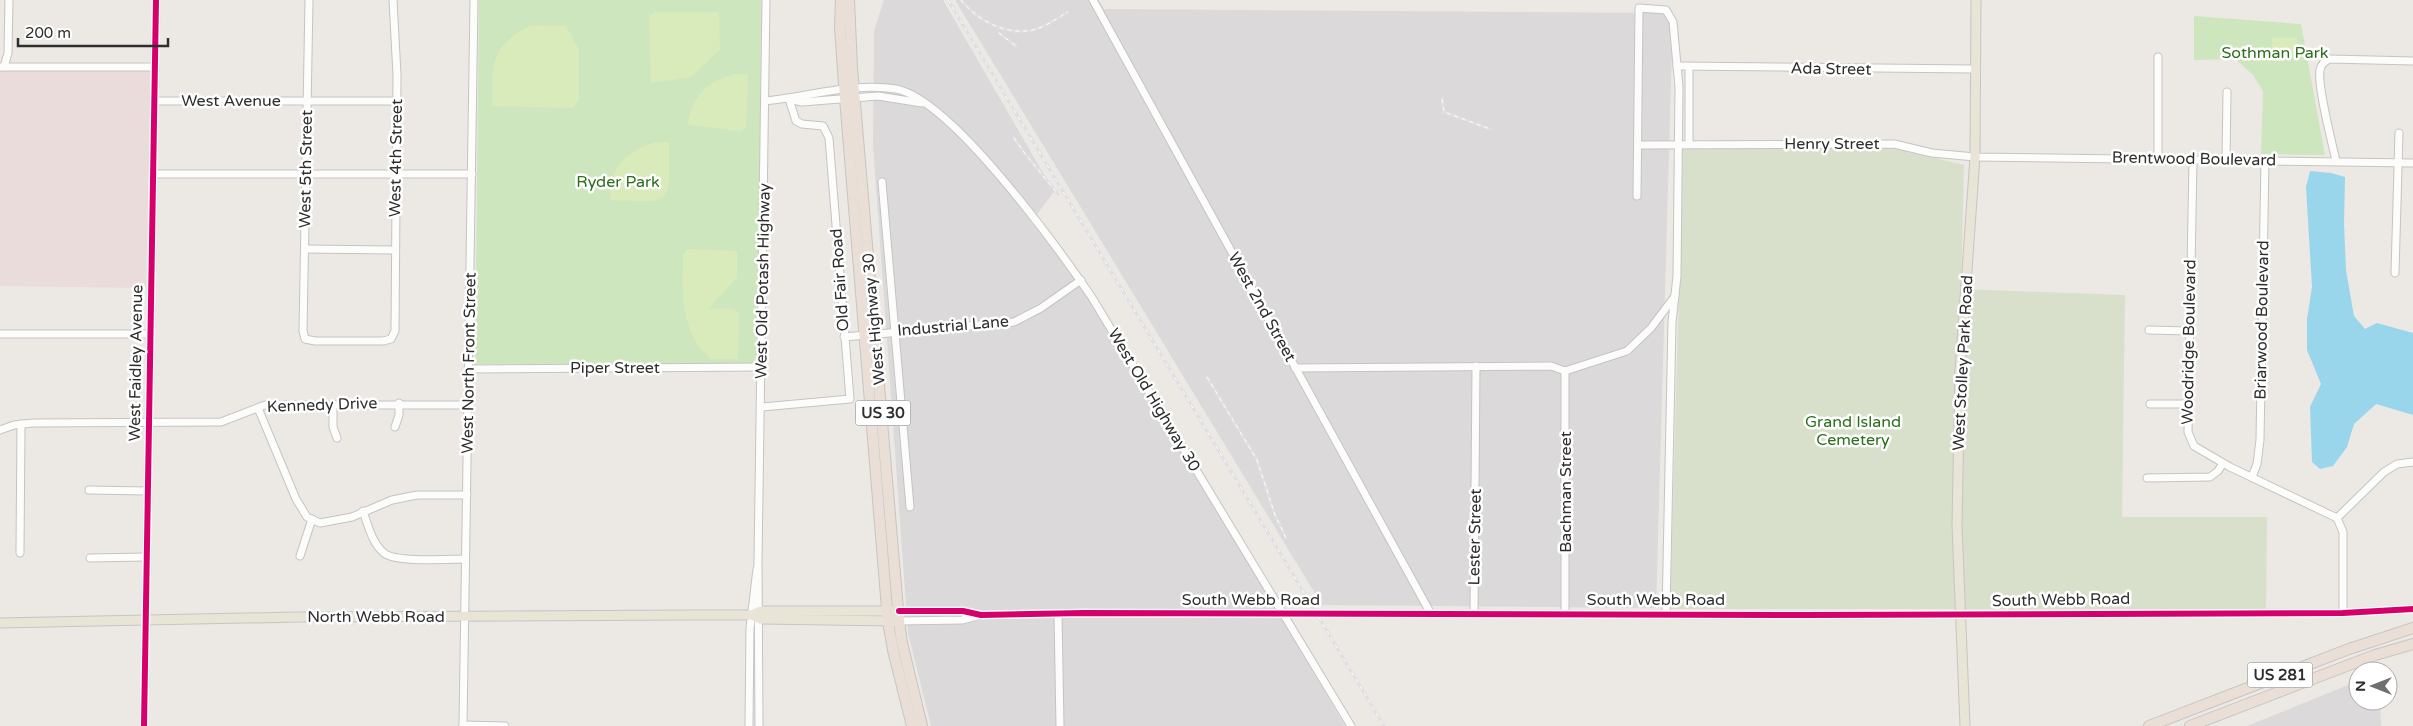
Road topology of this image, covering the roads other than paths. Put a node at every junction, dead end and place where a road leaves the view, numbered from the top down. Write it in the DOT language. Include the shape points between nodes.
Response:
graph roads {
  1 [pos="9,0"];
  2 [pos="156,0"];
  3 [pos="309,0"];
  4 [pos="393,0"];
  5 [pos="474,0"];
  6 [pos="766,0"];
  7 [pos="841,0"];
  8 [pos="849,0"];
  9 [pos="1093,0"];
  10 [pos="1976,0"];
  11 [pos="2158,57"];
  12 [pos="2413,61"];
  13 [pos="1677,66"];
  14 [pos="2,67"];
  15 [pos="155,67"];
  16 [pos="1689,67"];
  17 [pos="1974,69"];
  18 [pos="2227,92"];
  19 [pos="850,94"];
  20 [pos="789,99"];
  21 [pos="155,101"];
  22 [pos="307,101"];
  23 [pos="397,101"];
  24 [pos="765,101"];
  25 [pos="2399,133"];
  26 [pos="1680,143"];
  27 [pos="1688,143"];
  28 [pos="1639,145"];
  29 [pos="1975,157"];
  30 [pos="2158,159"];
  31 [pos="2193,160"];
  32 [pos="2226,160"];
  33 [pos="2264,161"];
  34 [pos="2336,162"];
  35 [pos="2398,163"];
  36 [pos="2413,163"];
  37 [pos="154,174"];
  38 [pos="306,174"];
  39 [pos="396,174"];
  40 [pos="472,174"];
  41 [pos="882,182"];
  42 [pos="1636,196"];
  43 [pos="305,249"];
  44 [pos="395,250"];
  45 [pos="2395,273"];
  46 [pos="1080,280"];
  47 [pos="1675,296"];
  48 [pos="2149,330"];
  49 [pos="2189,331"];
  50 [pos="895,332"];
  51 [pos="0,334"];
  52 [pos="150,334"];
  53 [pos="876,334"];
  54 [pos="864,335"];
  55 [pos="844,336"];
  56 [pos="305,339"];
  57 [pos="1476,366"];
  58 [pos="762,367"];
  59 [pos="1295,368"];
  60 [pos="469,369"];
  61 [pos="1565,371"];
  62 [pos="400,403"];
  63 [pos="333,404"];
  64 [pos="2150,404"];
  65 [pos="2187,404"];
  66 [pos="468,405"];
  67 [pos="761,407"];
  68 [pos="258,408"];
  69 [pos="148,423"];
  70 [pos="21,424"];
  71 [pos="395,426"];
  72 [pos="0,430"];
  73 [pos="337,438"];
  74 [pos="2413,462"];
  75 [pos="2223,463"];
  76 [pos="2252,477"];
  77 [pos="2147,478"];
  78 [pos="89,490"];
  79 [pos="147,491"];
  80 [pos="466,496"];
  81 [pos="910,507"];
  82 [pos="364,511"];
  83 [pos="2337,518"];
  84 [pos="312,519"];
  85 [pos="20,553"];
  86 [pos="300,556"];
  87 [pos="146,557"];
  88 [pos="90,558"];
  89 [pos="465,559"];
  90 [pos="2413,609"];
  91 [pos="2343,613"];
  92 [pos="1058,614"];
  93 [pos="1284,614"];
  94 [pos="1431,614"];
  95 [pos="1474,614"];
  96 [pos="1565,614"];
  97 [pos="1666,614"];
  98 [pos="757,615"];
  99 [pos="1960,615"];
  100 [pos="464,616"];
  101 [pos="888,616"];
  102 [pos="899,616"];
  103 [pos="144,620"];
  104 [pos="0,622"];
  105 [pos="2413,628"];
  106 [pos="2413,644"];
  107 [pos="750,674"];
  108 [pos="759,708"];
  109 [pos="463,725"];
  110 [pos="751,725"];
  111 [pos="144,726"];
  112 [pos="504,726"];
  113 [pos="759,726"];
  114 [pos="912,726"];
  115 [pos="922,726"];
  116 [pos="1060,726"];
  117 [pos="1350,726"];
  118 [pos="1965,726"];
  119 [pos="2149,726"];
  120 [pos="2190,726"];
  1 -- 14 [label="street" via="8,53"];
  2 -- 15 [label="street, West Faidley Avenue"];
  3 -- 22 [label="street, West 5th Street"];
  4 -- 23 [label="street, West 4th Street"];
  5 -- 40 [label="street, West North Front Street"];
  6 -- 24 [label="street, West Old Potash Highway"];
  7 -- 19 [label="highway, West Highway 30 / US 30"];
  8 -- 19 [label="highway, West Highway 30 / US 30"];
  9 -- 59 [label="street, West 2nd Street"];
  10 -- 17 [label="main road, West Stolley Park Road"];
  11 -- 30 [label="street"];
  12 -- 34 [label="street" via="2330,59 2324,62 2320,69 2322,86"];
  13 -- 16 [label="street, Ada Street"];
  13 -- 26 [label="street"];
  13 -- 28 [label="street" via="1672,22 1666,10 1639,8"];
  14 -- 15 [label="street"];
  15 -- 21 [label="street, West Faidley Avenue"];
  16 -- 17 [label="street, Ada Street"];
  16 -- 27 [label="street"];
  17 -- 29 [label="main road, West Stolley Park Road"];
  18 -- 32 [label="street"];
  19 -- 20 [label="street, West Old Highway 30" via="802,102"];
  19 -- 46 [label="street, West Old Highway 30" via="922,103 937,112 992,169 1053,241"];
  19 -- 53 [label="highway, West Highway 30 / US 30"];
  19 -- 54 [label="highway, West Highway 30 / US 30"];
  20 -- 24 [label="street, West Old Highway 30"];
  20 -- 55 [label="street, Old Fair Road" via="796,121 823,126 828,133"];
  21 -- 22 [label="street, West Avenue"];
  21 -- 37 [label="street, West Faidley Avenue"];
  22 -- 23 [label="street, West Avenue"];
  22 -- 38 [label="street, West 5th Street"];
  23 -- 39 [label="street, West 4th Street"];
  24 -- 58 [label="street, West Old Potash Highway"];
  25 -- 35 [label="street"];
  26 -- 27 [label="street, Henry Street"];
  26 -- 28 [label="street, Henry Street"];
  26 -- 47 [label="street"];
  27 -- 29 [label="street, Henry Street" via="1894,144 1932,153"];
  28 -- 42 [label="street"];
  29 -- 30 [label="street, Brentwood Boulevard"];
  29 -- 99 [label="main road, West Stolley Park Road" via="1960,369 1957,525"];
  30 -- 31 [label="street, Brentwood Boulevard"];
  31 -- 32 [label="street, Brentwood Boulevard"];
  31 -- 49 [label="street, Woodridge Boulevard"];
  32 -- 33 [label="street, Brentwood Boulevard"];
  33 -- 34 [label="street, Brentwood Boulevard"];
  33 -- 76 [label="street, Briarwood Boulevard" via="2260,440"];
  34 -- 35 [label="street, Brentwood Boulevard"];
  35 -- 36 [label="street, Brentwood Boulevard"];
  35 -- 45 [label="street"];
  37 -- 38 [label="street"];
  37 -- 52 [label="street, West Faidley Avenue"];
  38 -- 39 [label="street"];
  38 -- 43 [label="street, West 5th Street"];
  39 -- 40 [label="street"];
  39 -- 44 [label="street, West 4th Street"];
  40 -- 60 [label="street, West North Front Street"];
  41 -- 50 [label="street"];
  43 -- 44 [label="street"];
  43 -- 56 [label="street, West 5th Street"];
  44 -- 56 [label="street, West 4th Street" via="395,316 391,340"];
  46 -- 50 [label="street, Industrial Lane" via="1041,308 1014,322"];
  46 -- 93 [label="street, West Old Highway 30"];
  47 -- 61 [label="street" via="1651,328 1626,351"];
  47 -- 97 [label="street"];
  48 -- 49 [label="street"];
  49 -- 65 [label="street, Woodridge Boulevard"];
  50 -- 53 [label="street, Industrial Lane"];
  50 -- 81 [label="street"];
  51 -- 52 [label="street"];
  52 -- 69 [label="street, West Faidley Avenue"];
  53 -- 54 [label="street, Industrial Lane"];
  53 -- 102 [label="highway, West Highway 30 / US 30"];
  54 -- 55 [label="street, Industrial Lane"];
  54 -- 101 [label="highway, West Highway 30 / US 30"];
  55 -- 67 [label="street, Old Fair Road" via="850,399"];
  57 -- 59 [label="street"];
  57 -- 61 [label="street" via="1551,366"];
  57 -- 95 [label="street, Lester Street"];
  58 -- 60 [label="street, Piper Street"];
  58 -- 67 [label="street, West Old Potash Highway"];
  59 -- 94 [label="street, West 2nd Street"];
  60 -- 66 [label="street, West North Front Street"];
  61 -- 96 [label="street, Bachman Street"];
  62 -- 63 [label="street, Kennedy Drive"];
  62 -- 66 [label="street, Kennedy Drive"];
  62 -- 71 [label="street"];
  63 -- 68 [label="street, Kennedy Drive" via="265,405"];
  63 -- 73 [label="street" via="333,428"];
  64 -- 65 [label="street"];
  65 -- 75 [label="street, Woodridge Boulevard" via="2188,432 2194,446"];
  66 -- 80 [label="street, West North Front Street"];
  67 -- 98 [label="street, West Old Potash Highway"];
  68 -- 69 [label="street, Kennedy Drive" via="221,422"];
  68 -- 84 [label="street" via="296,499 307,517"];
  69 -- 70 [label="street, Kennedy Drive"];
  69 -- 79 [label="street, West Faidley Avenue"];
  70 -- 72 [label="street, Kennedy Drive"];
  70 -- 85 [label="street"];
  74 -- 83 [label="street" via="2397,464 2384,472"];
  75 -- 76 [label="street, Woodridge Boulevard"];
  75 -- 77 [label="street" via="2210,477"];
  76 -- 83 [label="street, Woodridge Boulevard"];
  78 -- 79 [label="street"];
  79 -- 87 [label="street, West Faidley Avenue"];
  80 -- 82 [label="street" via="417,495"];
  80 -- 89 [label="street, West North Front Street"];
  82 -- 84 [label="street" via="352,518 333,521 320,523"];
  82 -- 89 [label="street" via="371,536 384,554 399,558"];
  83 -- 91 [label="street" via="2342,532"];
  84 -- 86 [label="street"];
  87 -- 88 [label="street"];
  87 -- 103 [label="street, West Faidley Avenue"];
  89 -- 100 [label="street, West North Front Street"];
  90 -- 91 [label="street, South Webb Road"];
  91 -- 99 [label="street, South Webb Road"];
  92 -- 93 [label="street, South Webb Road"];
  92 -- 102 [label="street, South Webb Road" via="981,615 962,620"];
  92 -- 116 [label="street"];
  93 -- 94 [label="street, South Webb Road"];
  93 -- 117 [label="street, West Old Highway 30"];
  94 -- 95 [label="street, South Webb Road"];
  95 -- 96 [label="street, South Webb Road"];
  96 -- 97 [label="street, South Webb Road"];
  97 -- 99 [label="street, South Webb Road"];
  98 -- 100 [label="main road, North Webb Road"];
  98 -- 101 [label="main road, South Webb Road"];
  98 -- 107 [label="street, West Old Potash Highway"];
  98 -- 108 [label="street, West Old Potash Highway"];
  99 -- 118 [label="main road, West Stolley Park Road"];
  100 -- 103 [label="main road, North Webb Road"];
  100 -- 109 [label="street, West North Front Street"];
  101 -- 102 [label="main road, South Webb Road"];
  101 -- 114 [label="highway, West Highway 30 / US 30" via="892,650"];
  102 -- 115 [label="highway, West Highway 30 / US 30" via="902,643"];
  103 -- 104 [label="main road, North Webb Road"];
  103 -- 111 [label="street, West Faidley Avenue"];
  105 -- 119 [label="highway, US 281" via="2349,648"];
  106 -- 120 [label="highway, US 281" via="2375,655"];
  107 -- 108 [label="street" via="754,683 755,706"];
  107 -- 110 [label="street, West Old Potash Highway"];
  108 -- 113 [label="street, West Old Potash Highway"];
  109 -- 112 [label="street"];
}
